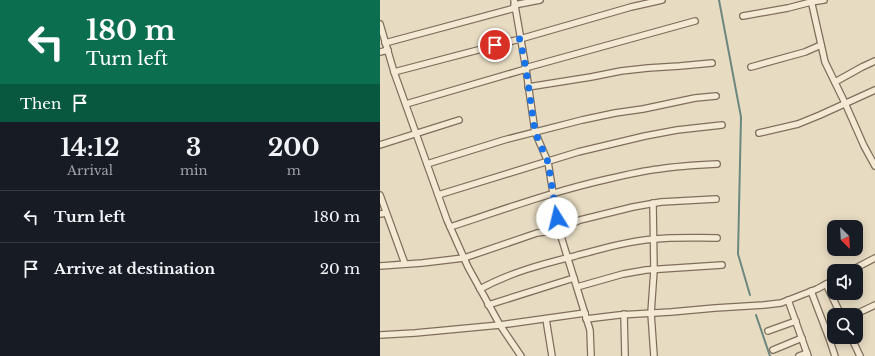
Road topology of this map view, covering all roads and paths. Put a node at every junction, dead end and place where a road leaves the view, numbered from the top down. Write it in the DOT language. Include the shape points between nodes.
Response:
graph roads {
  1 [pos="540,0"];
  2 [pos="662,0"];
  3 [pos="824,0"];
  4 [pos="811,1"];
  5 [pos="514,4"];
  6 [pos="743,16"];
  7 [pos="695,21"];
  8 [pos="380,24"];
  9 [pos="520,39"];
  10 [pos="385,43"];
  11 [pos="821,45"];
  12 [pos="388,50"];
  13 [pos="380,52"];
  14 [pos="875,61"];
  15 [pos="712,63"];
  16 [pos="751,67"];
  17 [pos="526,68"];
  18 [pos="394,72"];
  19 [pos="834,82"];
  20 [pos="528,87"];
  21 [pos="875,90"];
  22 [pos="716,96"];
  23 [pos="845,103"];
  24 [pos="406,104"];
  25 [pos="459,120"];
  26 [pos="722,125"];
  27 [pos="535,132"];
  28 [pos="759,132"];
  29 [pos="416,134"];
  30 [pos="380,145"];
  31 [pos="548,162"];
  32 [pos="427,164"];
  33 [pos="717,164"];
  34 [pos="875,166"];
  35 [pos="553,193"];
  36 [pos="380,195"];
  37 [pos="438,195"];
  38 [pos="716,200"];
  39 [pos="653,203"];
  40 [pos="383,213"];
  41 [pos="450,227"];
  42 [pos="559,230"];
  43 [pos="716,238"];
  44 [pos="654,239"];
  45 [pos="464,258"];
  46 [pos="568,258"];
  47 [pos="875,258"];
  48 [pos="405,264"];
  49 [pos="863,264"];
  50 [pos="722,265"];
  51 [pos="380,266"];
  52 [pos="654,270"];
  53 [pos="574,278"];
  54 [pos="826,284"];
  55 [pos="577,287"];
  56 [pos="480,289"];
  57 [pos="811,291"];
  58 [pos="788,300"];
  59 [pos="488,305"];
  60 [pos="875,305"];
  61 [pos="838,308"];
  62 [pos="863,311"];
  63 [pos="651,313"];
  64 [pos="624,314"];
  65 [pos="586,316"];
  66 [pos="546,318"];
  67 [pos="796,322"];
  68 [pos="500,325"];
  69 [pos="768,331"];
  70 [pos="380,335"];
  71 [pos="802,338"];
  72 [pos="854,344"];
  73 [pos="773,350"];
  74 [pos="808,354"];
  75 [pos="521,356"];
  76 [pos="552,356"];
  77 [pos="591,356"];
  78 [pos="625,356"];
  79 [pos="654,356"];
  80 [pos="799,356"];
  81 [pos="835,356"];
  82 [pos="860,356"];
  1 -- 5 [label="street"];
  2 -- 9 [label="street"];
  3 -- 4 [label="street"];
  4 -- 6 [label="street"];
  4 -- 11 [label="street"];
  5 -- 9 [label="street"];
  5 -- 10 [label="street"];
  7 -- 17 [label="street"];
  8 -- 10 [label="street"];
  9 -- 17 [label="street"];
  9 -- 18 [label="street"];
  10 -- 12 [label="street"];
  11 -- 16 [label="street"];
  11 -- 19 [label="street"];
  12 -- 13 [label="street"];
  12 -- 18 [label="street"];
  14 -- 19 [label="street"];
  15 -- 20 [label="street" via="621,71"];
  17 -- 20 [label="street"];
  17 -- 24 [label="street"];
  18 -- 24 [label="street"];
  19 -- 23 [label="street"];
  20 -- 27 [label="street"];
  21 -- 23 [label="street"];
  22 -- 27 [label="street" via="615,113"];
  23 -- 28 [label="street" via="798,124"];
  23 -- 34 [label="street"];
  24 -- 29 [label="street"];
  25 -- 29 [label="street"];
  26 -- 31 [label="street" via="645,136"];
  27 -- 31 [label="street"];
  27 -- 32 [label="street"];
  29 -- 30 [label="street"];
  29 -- 32 [label="street"];
  31 -- 35 [label="street"];
  31 -- 37 [label="street"];
  32 -- 37 [label="street"];
  33 -- 35 [label="street" via="658,169"];
  35 -- 41 [label="street"];
  35 -- 42 [label="street"];
  36 -- 40 [label="street"];
  37 -- 41 [label="street"];
  38 -- 39 [label="street"];
  39 -- 42 [label="street" via="580,220"];
  39 -- 44 [label="street"];
  40 -- 48 [label="street"];
  41 -- 45 [label="street"];
  42 -- 45 [label="street" via="537,233"];
  42 -- 46 [label="street"];
  43 -- 44 [label="street"];
  44 -- 46 [label="street"];
  44 -- 52 [label="street"];
  45 -- 48 [label="street"];
  45 -- 56 [label="street"];
  46 -- 53 [label="street"];
  46 -- 56 [label="street" via="519,271"];
  47 -- 49 [label="street"];
  48 -- 51 [label="street"];
  50 -- 52 [label="street"];
  52 -- 55 [label="street" via="623,274"];
  52 -- 63 [label="street"];
  53 -- 55 [label="street"];
  53 -- 59 [label="street"];
  54 -- 57 [label="street"];
  54 -- 61 [label="street"];
  55 -- 65 [label="street"];
  56 -- 59 [label="street"];
  57 -- 58 [label="street"];
  57 -- 81 [label="street"];
  58 -- 63 [label="street" via="764,305"];
  58 -- 67 [label="street"];
  59 -- 68 [label="street"];
  60 -- 62 [label="street"];
  63 -- 64 [label="street"];
  63 -- 79 [label="street"];
  64 -- 65 [label="street"];
  64 -- 78 [label="street"];
  65 -- 66 [label="street"];
  65 -- 77 [label="street" via="590,330"];
  66 -- 68 [label="street"];
  66 -- 76 [label="street"];
  67 -- 69 [label="street"];
  67 -- 71 [label="street"];
  68 -- 70 [label="street"];
  68 -- 75 [label="street"];
  71 -- 73 [label="street"];
  71 -- 74 [label="street"];
  72 -- 82 [label="street"];
  74 -- 80 [label="street"];
}
